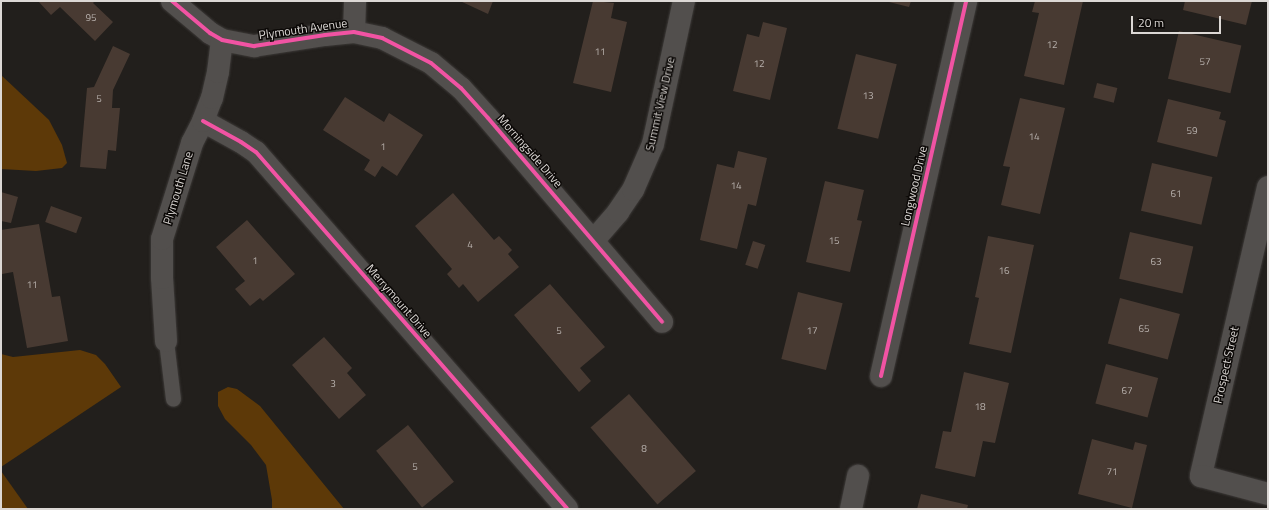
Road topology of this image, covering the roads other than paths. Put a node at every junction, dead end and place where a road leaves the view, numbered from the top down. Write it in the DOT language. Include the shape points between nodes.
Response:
graph roads {
  1 [pos="172,1"];
  2 [pos="355,1"];
  3 [pos="684,1"];
  4 [pos="966,1"];
  5 [pos="354,32"];
  6 [pos="222,40"];
  7 [pos="203,121"];
  8 [pos="1268,187"];
  9 [pos="594,240"];
  10 [pos="662,322"];
  11 [pos="166,341"];
  12 [pos="881,376"];
  13 [pos="173,399"];
  14 [pos="858,476"];
  15 [pos="1268,494"];
  16 [pos="567,509"];
  17 [pos="851,509"];
  1 -- 6 [label="street, Plymouth Avenue"];
  2 -- 5 [label="street"];
  3 -- 9 [label="street, Summit View Drive" via="653,144 633,190"];
  4 -- 12 [label="street, Longwood Drive"];
  5 -- 6 [label="street, Plymouth Avenue" via="254,46"];
  5 -- 9 [label="street, Morningside Drive" via="382,38 431,63 470,98"];
  6 -- 7 [label="street, Plymouth Lane" via="216,78"];
  7 -- 11 [label="street, Plymouth Lane" via="192,143 162,239"];
  7 -- 16 [label="street, Merrymount Drive" via="256,152"];
  8 -- 15 [label="street, Prospect Street" via="1201,476"];
  9 -- 10 [label="street, Morningside Drive"];
  11 -- 13 [label="lane"];
  14 -- 17 [label="street"];
}
